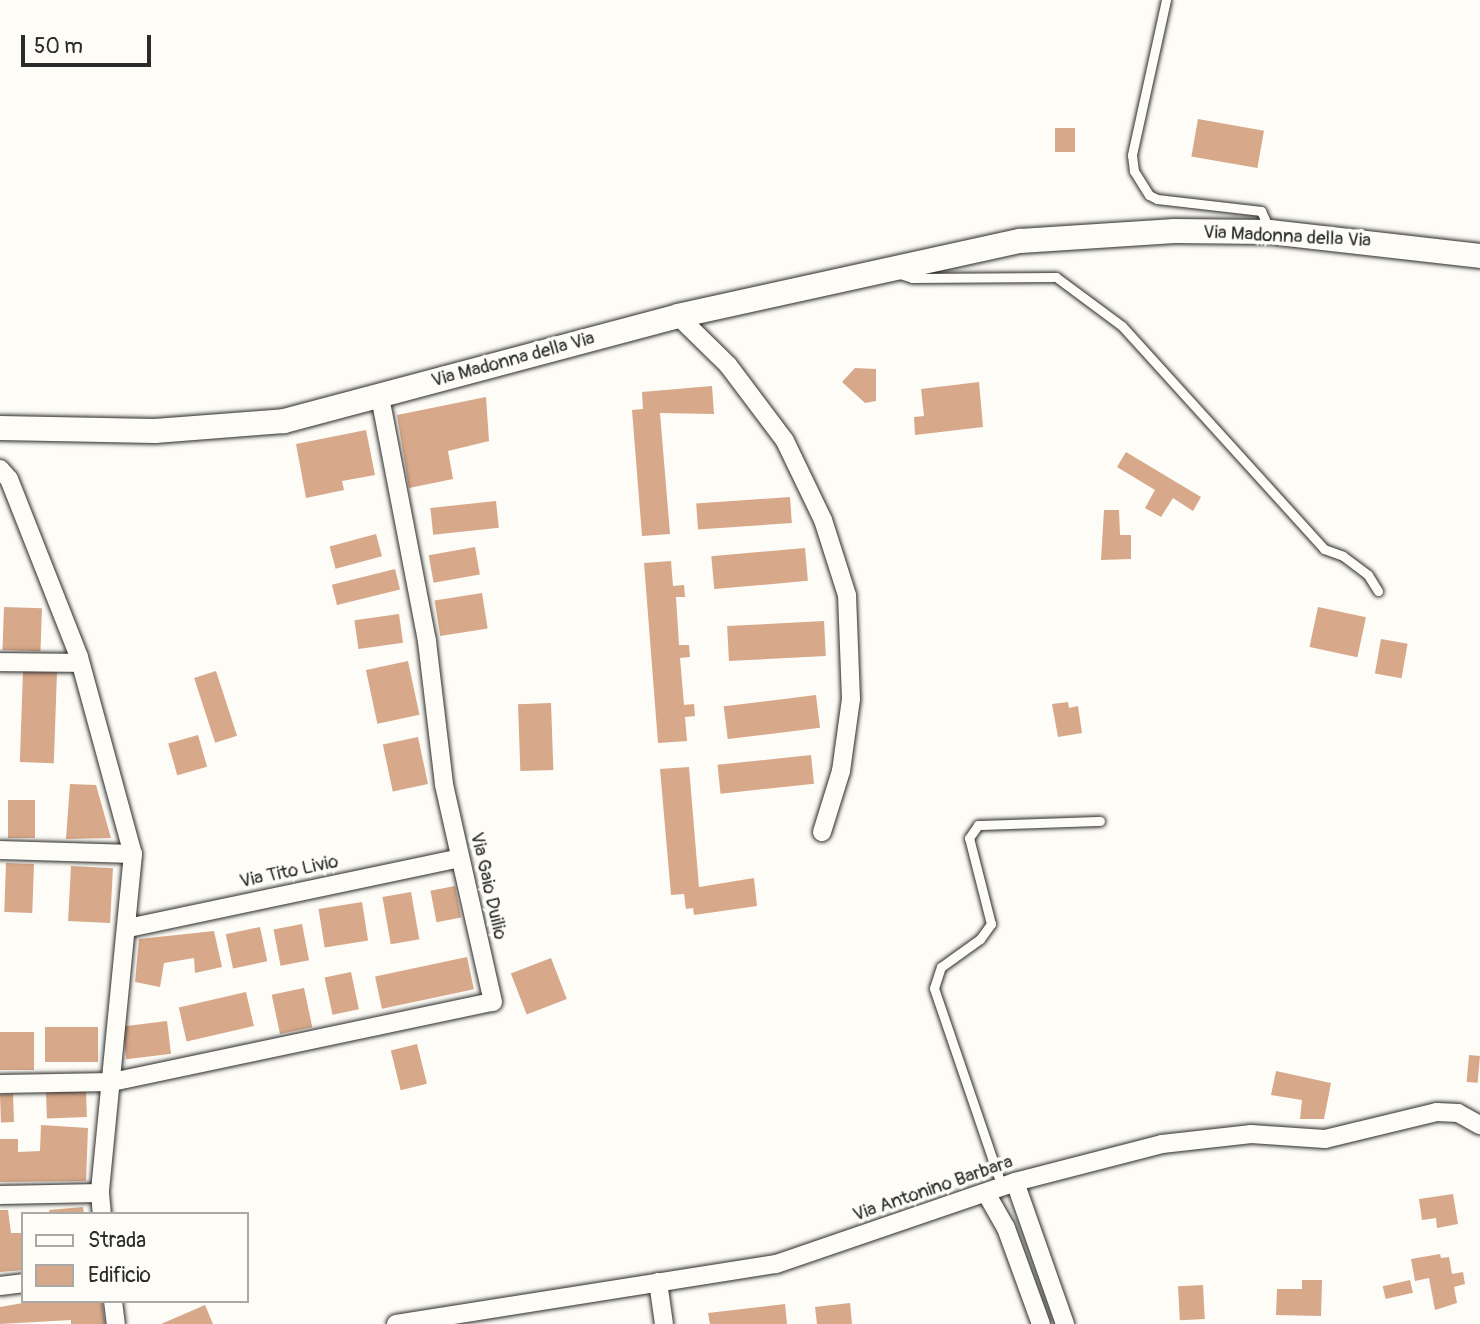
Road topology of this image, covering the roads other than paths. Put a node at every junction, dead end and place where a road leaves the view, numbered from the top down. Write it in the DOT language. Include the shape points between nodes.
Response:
graph roads {
  1 [pos="1166,0"];
  2 [pos="1270,232"];
  3 [pos="1480,256"];
  4 [pos="892,271"];
  5 [pos="678,316"];
  6 [pos="380,396"];
  7 [pos="0,428"];
  8 [pos="0,469"];
  9 [pos="1378,591"];
  10 [pos="0,662"];
  11 [pos="80,663"];
  12 [pos="1100,821"];
  13 [pos="822,832"];
  14 [pos="0,850"];
  15 [pos="133,854"];
  16 [pos="459,858"];
  17 [pos="128,928"];
  18 [pos="112,1082"];
  19 [pos="0,1084"];
  20 [pos="1480,1125"];
  21 [pos="1001,1187"];
  22 [pos="100,1193"];
  23 [pos="0,1195"];
  24 [pos="102,1212"];
  25 [pos="658,1282"];
  26 [pos="21,1283"];
  27 [pos="0,1286"];
  28 [pos="113,1303"];
  29 [pos="116,1324"];
  30 [pos="396,1324"];
  31 [pos="664,1324"];
  32 [pos="1041,1324"];
  33 [pos="1065,1324"];
  1 -- 2 [label="lane" via="1132,155 1134,170 1149,195 1157,199 1261,211"];
  2 -- 3 [label="street, Via Madonna della Via"];
  2 -- 4 [label="street, Via Madonna della Via" via="1020,241"];
  4 -- 5 [label="street, Via Madonna della Via"];
  4 -- 9 [label="lane" via="912,278 1056,277 1122,326 1324,549 1343,556 1368,575"];
  5 -- 6 [label="street, Via Madonna della Via"];
  5 -- 13 [label="street" via="728,365 785,441 823,520 847,595 851,699 841,771"];
  6 -- 7 [label="street, Via Madonna della Via" via="284,421 155,431"];
  6 -- 16 [label="street, Via Gaio Duilio" via="427,641 444,784"];
  8 -- 11 [label="street" via="9,479"];
  10 -- 11 [label="street"];
  11 -- 15 [label="street"];
  12 -- 21 [label="lane" via="978,825 969,838 990,924 980,939 941,967 934,988"];
  14 -- 15 [label="street"];
  15 -- 17 [label="street"];
  16 -- 17 [label="street, Via Tito Livio"];
  16 -- 18 [label="street, Via Gaio Duilio" via="493,1002"];
  17 -- 18 [label="street"];
  18 -- 19 [label="street"];
  18 -- 22 [label="street"];
  20 -- 21 [label="street, Via Antonino Barbara" via="1458,1113 1437,1112 1325,1139 1251,1134 1195,1138"];
  21 -- 25 [label="street, Via Antonino Barbara" via="776,1264"];
  21 -- 32 [label="street" via="1006,1228"];
  21 -- 33 [label="street"];
  22 -- 23 [label="street"];
  22 -- 24 [label="street"];
  25 -- 30 [label="street, Via Antonino Barbara"];
  25 -- 31 [label="street"];
  26 -- 27 [label="street"];
  28 -- 29 [label="street"];
}
